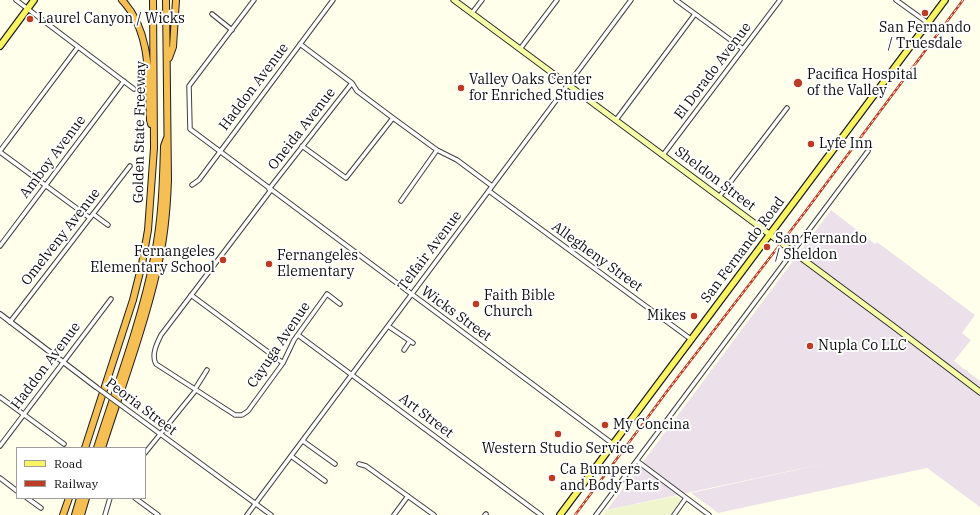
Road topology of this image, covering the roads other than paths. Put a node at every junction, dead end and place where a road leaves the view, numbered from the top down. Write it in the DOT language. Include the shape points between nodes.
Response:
graph roads {
  1 [pos="16,0"];
  2 [pos="34,0"];
  3 [pos="122,0"];
  4 [pos="153,0"];
  5 [pos="166,0"];
  6 [pos="176,0"];
  7 [pos="254,0"];
  8 [pos="333,0"];
  9 [pos="454,0"];
  10 [pos="482,0"];
  11 [pos="556,0"];
  12 [pos="631,0"];
  13 [pos="676,0"];
  14 [pos="780,0"];
  15 [pos="896,0"];
  16 [pos="945,0"];
  17 [pos="28,9"];
  18 [pos="472,13"];
  19 [pos="212,14"];
  20 [pos="695,14"];
  21 [pos="928,23"];
  22 [pos="232,30"];
  23 [pos="300,44"];
  24 [pos="0,46"];
  25 [pos="78,47"];
  26 [pos="520,49"];
  27 [pos="743,49"];
  28 [pos="168,62"];
  29 [pos="124,81"];
  30 [pos="352,83"];
  31 [pos="568,85"];
  32 [pos="134,89"];
  33 [pos="787,108"];
  34 [pos="392,118"];
  35 [pos="616,120"];
  36 [pos="154,131"];
  37 [pos="169,134"];
  38 [pos="302,146"];
  39 [pos="154,148"];
  40 [pos="437,150"];
  41 [pos="0,151"];
  42 [pos="868,151"];
  43 [pos="219,152"];
  44 [pos="663,155"];
  45 [pos="130,166"];
  46 [pos="46,185"];
  47 [pos="192,185"];
  48 [pos="492,186"];
  49 [pos="270,189"];
  50 [pos="488,191"];
  51 [pos="720,197"];
  52 [pos="401,202"];
  53 [pos="93,214"];
  54 [pos="90,218"];
  55 [pos="108,225"];
  56 [pos="770,234"];
  57 [pos="0,246"];
  58 [pos="793,251"];
  59 [pos="191,295"];
  60 [pos="411,295"];
  61 [pos="111,299"];
  62 [pos="340,304"];
  63 [pos="0,314"];
  64 [pos="10,322"];
  65 [pos="388,326"];
  66 [pos="298,334"];
  67 [pos="692,340"];
  68 [pos="404,350"];
  69 [pos="63,362"];
  70 [pos="283,363"];
  71 [pos="207,370"];
  72 [pos="352,374"];
  73 [pos="96,387"];
  74 [pos="195,390"];
  75 [pos="980,392"];
  76 [pos="0,397"];
  77 [pos="23,414"];
  78 [pos="160,434"];
  79 [pos="303,441"];
  80 [pos="64,444"];
  81 [pos="613,444"];
  82 [pos="0,446"];
  83 [pos="85,447"];
  84 [pos="93,447"];
  85 [pos="97,447"];
  86 [pos="102,447"];
  87 [pos="146,452"];
  88 [pos="291,456"];
  89 [pos="638,461"];
  90 [pos="334,462"];
  91 [pos="359,464"];
  92 [pos="0,478"];
  93 [pos="325,481"];
  94 [pos="16,490"];
  95 [pos="408,496"];
  96 [pos="686,498"];
  97 [pos="28,499"];
  98 [pos="69,499"];
  99 [pos="77,499"];
  100 [pos="80,499"];
  101 [pos="86,499"];
  102 [pos="110,499"];
  103 [pos="136,499"];
  104 [pos="256,504"];
  105 [pos="41,508"];
  106 [pos="63,515"];
  107 [pos="72,515"];
  108 [pos="75,515"];
  109 [pos="81,515"];
  110 [pos="106,515"];
  111 [pos="158,515"];
  112 [pos="247,515"];
  113 [pos="271,515"];
  114 [pos="394,515"];
  115 [pos="434,515"];
  116 [pos="541,515"];
  117 [pos="560,515"];
  118 [pos="596,515"];
  119 [pos="674,515"];
  120 [pos="710,515"];
  1 -- 17 [label="street"];
  2 -- 17 [label="main road"];
  3 -- 36 [label="highway" via="135,18 146,50 150,120"];
  4 -- 36 [label="highway, Golden State Freeway"];
  5 -- 28 [label="highway, Golden State Freeway"];
  6 -- 28 [label="highway" via="173,47"];
  7 -- 22 [label="street"];
  8 -- 23 [label="street, Haddon Avenue"];
  9 -- 18 [label="main road, Sheldon Street"];
  10 -- 18 [label="street"];
  11 -- 26 [label="street"];
  12 -- 31 [label="street, Telfair Avenue"];
  13 -- 20 [label="street"];
  14 -- 27 [label="street, El Dorado Avenue"];
  15 -- 21 [label="street"];
  16 -- 21 [label="main road, San Fernando Road"];
  17 -- 24 [label="main road"];
  17 -- 25 [label="street"];
  18 -- 26 [label="main road, Sheldon Street"];
  19 -- 22 [label="street"];
  20 -- 27 [label="street"];
  20 -- 35 [label="street"];
  21 -- 56 [label="main road, San Fernando Road"];
  22 -- 43 [label="street, Wicks Street" via="189,86 190,129"];
  23 -- 30 [label="street"];
  23 -- 43 [label="street, Haddon Avenue"];
  25 -- 29 [label="street"];
  25 -- 41 [label="street"];
  26 -- 31 [label="main road, Sheldon Street"];
  27 -- 44 [label="street, El Dorado Avenue"];
  28 -- 37 [label="highway, Golden State Freeway"];
  29 -- 32 [label="street"];
  29 -- 46 [label="street, Amboy Avenue"];
  30 -- 34 [label="street" via="357,91"];
  30 -- 38 [label="street, Oneida Avenue"];
  31 -- 35 [label="main road, Sheldon Street"];
  31 -- 48 [label="street, Telfair Avenue"];
  33 -- 51 [label="street"];
  34 -- 38 [label="street" via="346,178"];
  34 -- 40 [label="street"];
  35 -- 44 [label="main road, Sheldon Street"];
  36 -- 39 [label="highway, Golden State Freeway"];
  37 -- 85 [label="highway" via="164,146 162,206 155,257 140,315"];
  37 -- 86 [label="highway, Golden State Freeway" via="167,207 157,269"];
  38 -- 49 [label="street, Oneida Avenue"];
  39 -- 83 [label="highway, Golden State Freeway" via="148,230 142,264 133,300"];
  39 -- 84 [label="highway" via="161,160 158,213 150,265 136,317"];
  40 -- 48 [label="street" via="457,160"];
  40 -- 52 [label="street"];
  41 -- 46 [label="street"];
  42 -- 58 [label="street"];
  43 -- 47 [label="street, Haddon Avenue" via="199,180"];
  43 -- 49 [label="street, Wicks Street"];
  44 -- 51 [label="main road, Sheldon Street"];
  45 -- 53 [label="street, Omelveny Avenue"];
  46 -- 54 [label="street"];
  46 -- 57 [label="street, Amboy Avenue"];
  48 -- 50 [label="street, Telfair Avenue"];
  49 -- 59 [label="street, Oneida Avenue"];
  49 -- 60 [label="street, Wicks Street"];
  50 -- 60 [label="street, Telfair Avenue"];
  50 -- 67 [label="street, Allegheny Street"];
  51 -- 56 [label="main road, Sheldon Street"];
  53 -- 54 [label="street, Omelveny Avenue"];
  53 -- 55 [label="street"];
  54 -- 64 [label="street, Omelveny Avenue"];
  56 -- 58 [label="main road, Sheldon Street"];
  56 -- 67 [label="main road, San Fernando Road"];
  58 -- 75 [label="main road, Sheldon Street"];
  58 -- 89 [label="street"];
  59 -- 70 [label="street"];
  59 -- 74 [label="street, Oneida Avenue" via="161,335 154,360 156,364"];
  60 -- 65 [label="street, Telfair Avenue"];
  60 -- 81 [label="street, Wicks Street"];
  61 -- 69 [label="street, Haddon Avenue"];
  62 -- 66 [label="street, Cayuga Avenue" via="327,294"];
  63 -- 64 [label="street, Peoria Street"];
  64 -- 69 [label="street, Peoria Street"];
  65 -- 68 [label="street" via="411,342"];
  65 -- 72 [label="street, Telfair Avenue"];
  66 -- 70 [label="street, Cayuga Avenue"];
  66 -- 72 [label="street, Art Street"];
  67 -- 81 [label="main road, San Fernando Road"];
  69 -- 73 [label="street, Peoria Street"];
  69 -- 77 [label="street, Haddon Avenue"];
  70 -- 74 [label="street, Cayuga Avenue" via="248,411 242,415 235,415"];
  71 -- 74 [label="street"];
  72 -- 79 [label="street, Telfair Avenue"];
  72 -- 116 [label="street, Art Street"];
  73 -- 78 [label="street, Peoria Street, bridge"];
  74 -- 78 [label="street"];
  76 -- 77 [label="street"];
  77 -- 80 [label="street"];
  77 -- 82 [label="street, Haddon Avenue"];
  78 -- 87 [label="street"];
  78 -- 104 [label="street, Peoria Street"];
  79 -- 88 [label="street, Telfair Avenue"];
  79 -- 90 [label="street"];
  81 -- 117 [label="main road, San Fernando Road"];
  88 -- 93 [label="street"];
  88 -- 104 [label="street, Telfair Avenue"];
  89 -- 96 [label="street"];
  89 -- 118 [label="street"];
  91 -- 95 [label="street" via="366,466"];
  92 -- 94 [label="street"];
  95 -- 114 [label="street"];
  95 -- 115 [label="street"];
  96 -- 119 [label="street"];
  96 -- 120 [label="street"];
  97 -- 105 [label="street"];
  98 -- 106 [label="highway"];
  99 -- 107 [label="highway"];
  100 -- 108 [label="highway"];
  101 -- 109 [label="highway"];
  102 -- 110 [label="street"];
  103 -- 111 [label="street"];
  104 -- 112 [label="street, Telfair Avenue"];
  104 -- 113 [label="street, Peoria Street"];
}
